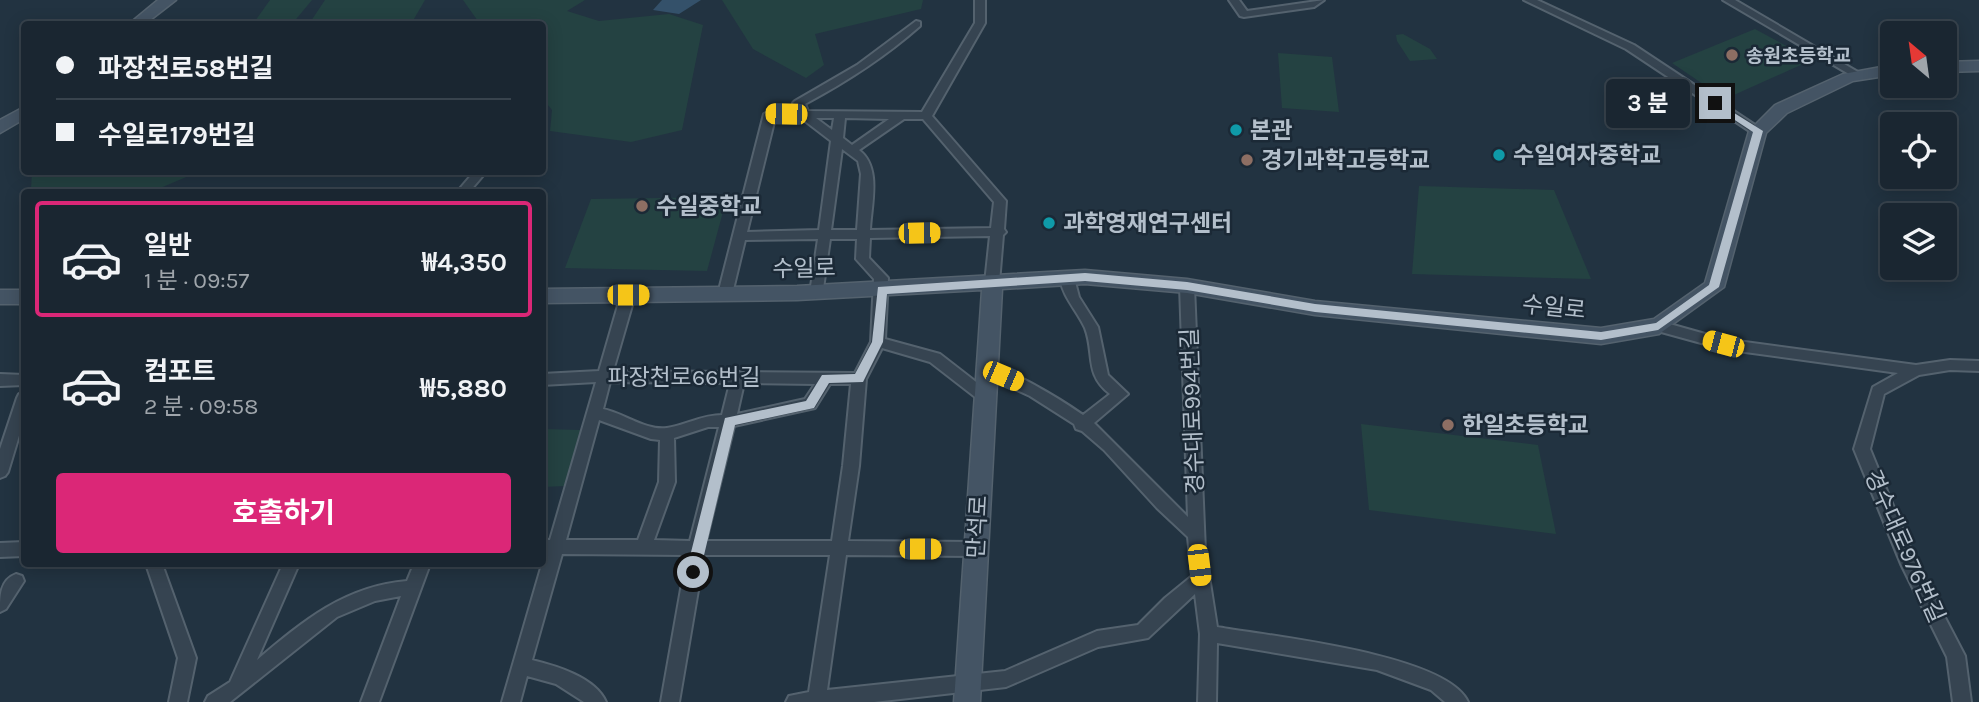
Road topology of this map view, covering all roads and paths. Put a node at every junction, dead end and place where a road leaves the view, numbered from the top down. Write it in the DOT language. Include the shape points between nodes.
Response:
graph roads {
  1 [pos="168,0"];
  2 [pos="980,0"];
  3 [pos="1234,0"];
  4 [pos="1319,0"];
  5 [pos="1530,0"];
  6 [pos="1728,0"];
  7 [pos="140,21"];
  8 [pos="916,24"];
  9 [pos="1979,66"];
  10 [pos="1957,67"];
  11 [pos="1880,72"];
  12 [pos="1858,75"];
  13 [pos="21,114"];
  14 [pos="803,114"];
  15 [pos="840,115"];
  16 [pos="902,115"];
  17 [pos="926,116"];
  18 [pos="0,128"];
  19 [pos="1758,131"];
  20 [pos="837,141"];
  21 [pos="852,150"];
  22 [pos="477,175"];
  23 [pos="466,189"];
  24 [pos="1000,232"];
  25 [pos="864,234"];
  26 [pos="825,235"];
  27 [pos="740,236"];
  28 [pos="1067,278"];
  29 [pos="992,284"];
  30 [pos="1187,286"];
  31 [pos="882,290"];
  32 [pos="817,293"];
  33 [pos="726,294"];
  34 [pos="628,295"];
  35 [pos="546,296"];
  36 [pos="0,297"];
  37 [pos="21,297"];
  38 [pos="1658,326"];
  39 [pos="878,342"];
  40 [pos="1979,366"];
  41 [pos="985,369"];
  42 [pos="1916,370"];
  43 [pos="605,376"];
  44 [pos="739,376"];
  45 [pos="826,378"];
  46 [pos="859,379"];
  47 [pos="0,380"];
  48 [pos="21,380"];
  49 [pos="546,380"];
  50 [pos="984,396"];
  51 [pos="21,407"];
  52 [pos="594,413"];
  53 [pos="730,421"];
  54 [pos="1082,425"];
  55 [pos="667,434"];
  56 [pos="0,472"];
  57 [pos="1197,535"];
  58 [pos="644,546"];
  59 [pos="697,546"];
  60 [pos="550,547"];
  61 [pos="975,548"];
  62 [pos="21,549"];
  63 [pos="837,549"];
  64 [pos="0,550"];
  65 [pos="155,567"];
  66 [pos="290,567"];
  67 [pos="421,567"];
  68 [pos="545,567"];
  69 [pos="1200,580"];
  70 [pos="16,581"];
  71 [pos="412,588"];
  72 [pos="0,604"];
  73 [pos="1209,634"];
  74 [pos="522,666"];
  75 [pos="967,693"];
  76 [pos="232,696"];
  77 [pos="816,700"];
  78 [pos="177,702"];
  79 [pos="214,702"];
  80 [pos="370,702"];
  81 [pos="512,702"];
  82 [pos="597,702"];
  83 [pos="670,702"];
  84 [pos="794,702"];
  85 [pos="1207,702"];
  86 [pos="1459,702"];
  87 [pos="1962,702"];
  1 -- 7 [label="street"];
  2 -- 17 [label="street" via="980,23"];
  3 -- 4 [label="street" via="1244,14"];
  5 -- 19 [label="street" via="1630,47"];
  6 -- 12 [label="street"];
  8 -- 14 [label="street" via="890,48 799,103"];
  9 -- 10 [label="street"];
  11 -- 12 [label="street"];
  12 -- 19 [label="street" via="1781,109"];
  13 -- 18 [label="street"];
  14 -- 15 [label="street"];
  14 -- 20 [label="street"];
  14 -- 27 [label="street" via="770,114"];
  15 -- 16 [label="street"];
  15 -- 20 [label="street"];
  16 -- 17 [label="street"];
  16 -- 21 [label="street"];
  17 -- 24 [label="street" via="1000,201"];
  19 -- 38 [label="street, 수일로" via="1714,287"];
  20 -- 21 [label="street"];
  20 -- 26 [label="street"];
  21 -- 25 [label="street" via="863,159 867,174"];
  22 -- 23 [label="street"];
  24 -- 25 [label="street"];
  24 -- 29 [label="street"];
  25 -- 26 [label="street"];
  25 -- 31 [label="street" via="862,259 881,278"];
  26 -- 27 [label="street"];
  26 -- 32 [label="street"];
  27 -- 33 [label="street"];
  28 -- 29 [label="street, 수일로"];
  28 -- 30 [label="street, 수일로"];
  28 -- 54 [label="street" via="1068,291 1098,345 1102,378 1121,394"];
  29 -- 31 [label="street, 수일로"];
  29 -- 41 [label="street, 만석로"];
  30 -- 38 [label="street, 수일로" via="1315,308 1601,336"];
  30 -- 57 [label="street, 경수대로994번길"];
  31 -- 32 [label="street, 수일로"];
  31 -- 39 [label="street"];
  32 -- 33 [label="street, 수일로"];
  33 -- 34 [label="street, 수일로"];
  34 -- 35 [label="street, 수일로"];
  34 -- 43 [label="street"];
  36 -- 37 [label="street"];
  38 -- 42 [label="street" via="1723,344"];
  39 -- 46 [label="street"];
  39 -- 50 [label="street" via="935,358"];
  40 -- 42 [label="street"];
  41 -- 50 [label="street, 만석로"];
  41 -- 54 [label="street" via="1047,399"];
  42 -- 87 [label="street, 경수대로976번길" via="1878,391 1862,449 1909,564 1956,656"];
  43 -- 44 [label="street, 파장천로66번길"];
  43 -- 49 [label="street, 파장천로66번길"];
  43 -- 52 [label="street"];
  44 -- 45 [label="street, 파장천로66번길"];
  44 -- 53 [label="street"];
  45 -- 46 [label="street, 파장천로66번길"];
  45 -- 53 [label="street, 파장천로66번길" via="810,404"];
  46 -- 63 [label="street"];
  47 -- 48 [label="street"];
  50 -- 61 [label="street, 만석로"];
  51 -- 56 [label="street"];
  52 -- 55 [label="street"];
  52 -- 60 [label="street"];
  53 -- 55 [label="street, 파장천로66번길" via="709,421"];
  53 -- 59 [label="street"];
  54 -- 57 [label="street, 경수대로994번길" via="1108,445 1173,516"];
  55 -- 58 [label="street" via="667,482"];
  57 -- 69 [label="street, 경수대로994번길"];
  58 -- 59 [label="street"];
  58 -- 60 [label="street"];
  59 -- 63 [label="street"];
  59 -- 83 [label="street"];
  61 -- 63 [label="street"];
  61 -- 75 [label="street, 만석로"];
  62 -- 64 [label="street"];
  63 -- 77 [label="street"];
  65 -- 78 [label="street" via="187,658"];
  66 -- 76 [label="street"];
  67 -- 71 [label="street"];
  68 -- 74 [label="street"];
  69 -- 73 [label="street, 경수대로994번길"];
  69 -- 75 [label="street" via="1142,632 1097,639"];
  70 -- 72 [label="street"];
  71 -- 76 [label="street" via="373,593 317,622"];
  71 -- 80 [label="street"];
  73 -- 85 [label="street, 경수대로994번길"];
  73 -- 86 [label="street" via="1377,662 1437,684"];
  74 -- 81 [label="street"];
  74 -- 82 [label="street" via="547,671 585,689"];
  75 -- 77 [label="street"];
  76 -- 79 [label="street"];
  77 -- 84 [label="street"];
}
